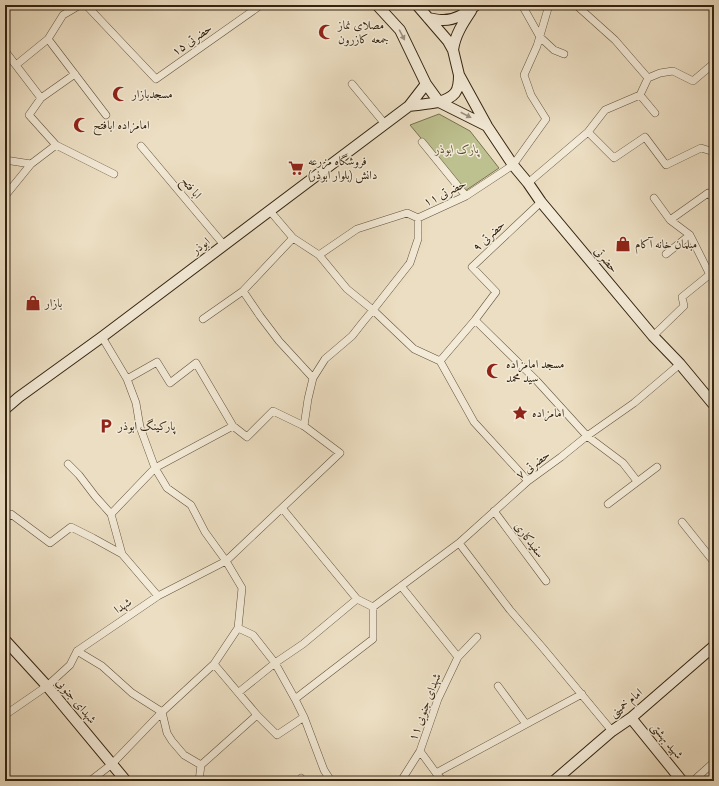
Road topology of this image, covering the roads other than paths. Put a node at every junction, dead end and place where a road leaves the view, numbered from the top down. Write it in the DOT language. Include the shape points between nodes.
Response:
graph roads {
  1 [pos="80,5"];
  2 [pos="86,5"];
  3 [pos="261,5"];
  4 [pos="377,5"];
  5 [pos="417,5"];
  6 [pos="522,5"];
  7 [pos="549,5"];
  8 [pos="576,5"];
  9 [pos="474,7"];
  10 [pos="428,18"];
  11 [pos="540,37"];
  12 [pos="48,39"];
  13 [pos="454,50"];
  14 [pos="5,51"];
  15 [pos="564,54"];
  16 [pos="714,65"];
  17 [pos="16,66"];
  18 [pos="74,74"];
  19 [pos="459,75"];
  20 [pos="648,78"];
  21 [pos="352,84"];
  22 [pos="426,84"];
  23 [pos="640,95"];
  24 [pos="41,98"];
  25 [pos="439,102"];
  26 [pos="409,106"];
  27 [pos="655,113"];
  28 [pos="106,115"];
  29 [pos="385,124"];
  30 [pos="487,126"];
  31 [pos="588,132"];
  32 [pos="422,142"];
  33 [pos="56,145"];
  34 [pos="141,146"];
  35 [pos="714,152"];
  36 [pos="5,160"];
  37 [pos="31,164"];
  38 [pos="513,165"];
  39 [pos="114,174"];
  40 [pos="528,183"];
  41 [pos="5,196"];
  42 [pos="466,196"];
  43 [pos="654,198"];
  44 [pos="714,199"];
  45 [pos="541,202"];
  46 [pos="270,211"];
  47 [pos="418,218"];
  48 [pos="670,220"];
  49 [pos="690,236"];
  50 [pos="293,238"];
  51 [pos="224,245"];
  52 [pos="666,254"];
  53 [pos="319,255"];
  54 [pos="713,276"];
  55 [pos="243,291"];
  56 [pos="374,310"];
  57 [pos="203,319"];
  58 [pos="475,320"];
  59 [pos="653,336"];
  60 [pos="102,337"];
  61 [pos="440,361"];
  62 [pos="680,364"];
  63 [pos="313,378"];
  64 [pos="127,379"];
  65 [pos="19,397"];
  66 [pos="5,400"];
  67 [pos="714,404"];
  68 [pos="5,409"];
  69 [pos="233,426"];
  70 [pos="304,426"];
  71 [pos="587,436"];
  72 [pos="68,464"];
  73 [pos="657,467"];
  74 [pos="155,468"];
  75 [pos="528,481"];
  76 [pos="637,481"];
  77 [pos="608,504"];
  78 [pos="282,508"];
  79 [pos="494,511"];
  80 [pos="111,514"];
  81 [pos="8,517"];
  82 [pos="682,522"];
  83 [pos="459,543"];
  84 [pos="122,554"];
  85 [pos="226,561"];
  86 [pos="714,562"];
  87 [pos="546,581"];
  88 [pos="401,586"];
  89 [pos="158,596"];
  90 [pos="357,599"];
  91 [pos="373,607"];
  92 [pos="238,628"];
  93 [pos="477,637"];
  94 [pos="5,640"];
  95 [pos="714,646"];
  96 [pos="77,651"];
  97 [pos="458,657"];
  98 [pos="275,663"];
  99 [pos="214,664"];
  100 [pos="46,686"];
  101 [pos="498,686"];
  102 [pos="239,692"];
  103 [pos="582,694"];
  104 [pos="295,698"];
  105 [pos="162,712"];
  106 [pos="5,715"];
  107 [pos="257,715"];
  108 [pos="304,717"];
  109 [pos="631,718"];
  110 [pos="526,724"];
  111 [pos="612,731"];
  112 [pos="420,751"];
  113 [pos="713,763"];
  114 [pos="112,764"];
  115 [pos="201,765"];
  116 [pos="436,773"];
  117 [pos="558,780"];
  118 [pos="90,781"];
  119 [pos="126,781"];
  120 [pos="199,781"];
  121 [pos="331,781"];
  122 [pos="401,781"];
  123 [pos="443,781"];
  124 [pos="682,781"];
  125 [pos="693,781"];
  1 -- 12 [label="street" via="63,15"];
  2 -- 3 [label="street, حضرتی ۱۵" via="156,79"];
  4 -- 22 [label="main road, حضرتی, one-way" via="400,30"];
  5 -- 10 [label="main road, حضرتی"];
  6 -- 11 [label="street"];
  7 -- 11 [label="street"];
  8 -- 20 [label="street" via="615,40"];
  9 -- 10 [label="main road" via="458,18"];
  9 -- 13 [label="main road" via="456,37"];
  10 -- 13 [label="main road, حضرتی"];
  11 -- 15 [label="street" via="554,50"];
  11 -- 38 [label="street" via="524,75 531,95 546,119"];
  12 -- 17 [label="street"];
  12 -- 18 [label="street"];
  13 -- 19 [label="main road, حضرتی"];
  14 -- 17 [label="street"];
  16 -- 20 [label="street" via="693,81 674,71"];
  17 -- 24 [label="street"];
  18 -- 24 [label="street"];
  18 -- 28 [label="street"];
  19 -- 25 [label="main road" via="455,93"];
  19 -- 30 [label="main road, حضرتی"];
  20 -- 23 [label="street"];
  21 -- 29 [label="street"];
  22 -- 25 [label="main road, حضرتی"];
  22 -- 26 [label="main road"];
  23 -- 27 [label="street"];
  23 -- 31 [label="street" via="605,110"];
  24 -- 33 [label="street" via="29,115"];
  25 -- 26 [label="main road"];
  25 -- 30 [label="main road, حضرتی, one-way"];
  26 -- 29 [label="main road, ابوذر"];
  29 -- 46 [label="main road, ابوذر"];
  30 -- 38 [label="main road, حضرتی"];
  31 -- 35 [label="street" via="614,158 645,137 666,165 701,148"];
  31 -- 40 [label="street"];
  32 -- 42 [label="street"];
  33 -- 37 [label="street"];
  33 -- 39 [label="street"];
  34 -- 51 [label="street, ابا فتح"];
  36 -- 37 [label="street"];
  37 -- 41 [label="street"];
  38 -- 40 [label="main road, حضرتی"];
  38 -- 42 [label="street, حضرتی ۱۱"];
  40 -- 45 [label="main road, حضرتی"];
  42 -- 47 [label="street, حضرتی ۱۱"];
  43 -- 48 [label="street"];
  44 -- 48 [label="street" via="708,193"];
  45 -- 58 [label="street, حضرتی ۹" via="472,267 496,292"];
  45 -- 59 [label="main road, حضرتی"];
  46 -- 50 [label="street"];
  46 -- 51 [label="main road, ابوذر"];
  47 -- 53 [label="street, حضرتی ۱۱" via="407,213 357,229"];
  47 -- 56 [label="street" via="418,239 410,263"];
  48 -- 49 [label="street"];
  49 -- 52 [label="street"];
  49 -- 54 [label="street"];
  50 -- 53 [label="street"];
  50 -- 55 [label="street"];
  51 -- 60 [label="main road, ابوذر"];
  53 -- 56 [label="street" via="347,289"];
  54 -- 59 [label="street" via="682,297 684,306"];
  55 -- 57 [label="street"];
  55 -- 63 [label="street" via="279,341"];
  56 -- 61 [label="street" via="414,349"];
  56 -- 63 [label="street" via="352,336 325,359"];
  58 -- 61 [label="street, حضرتی ۹"];
  58 -- 71 [label="street" via="536,380"];
  59 -- 62 [label="main road, حضرتی"];
  60 -- 64 [label="street"];
  60 -- 65 [label="main road, ابوذر"];
  61 -- 75 [label="street" via="474,422"];
  62 -- 67 [label="main road, حضرتی"];
  62 -- 71 [label="street, حضرتی ۷"];
  63 -- 70 [label="street"];
  64 -- 69 [label="street" via="157,362 170,383 196,363"];
  64 -- 74 [label="street" via="136,403 140,427"];
  65 -- 66 [label="main road, ابوذر"];
  65 -- 68 [label="main road"];
  69 -- 70 [label="street" via="246,437 273,411"];
  69 -- 74 [label="street"];
  70 -- 78 [label="street, شهدا" via="340,452"];
  71 -- 75 [label="street, حضرتی ۷"];
  71 -- 76 [label="street" via="623,462"];
  72 -- 80 [label="street"];
  73 -- 76 [label="street"];
  74 -- 80 [label="street"];
  74 -- 85 [label="street" via="167,488 191,506 205,532"];
  75 -- 79 [label="street, حضرتی ۷"];
  76 -- 77 [label="street"];
  78 -- 85 [label="street, شهدا"];
  78 -- 90 [label="street"];
  79 -- 83 [label="street, حضرتی ۷"];
  79 -- 87 [label="street, سفیدکاری"];
  80 -- 84 [label="street"];
  81 -- 84 [label="street" via="50,543 71,527"];
  82 -- 86 [label="street"];
  83 -- 88 [label="street, حضرتی ۷"];
  83 -- 103 [label="street" via="510,610"];
  84 -- 89 [label="street"];
  85 -- 89 [label="street, شهدا"];
  85 -- 92 [label="street" via="242,588"];
  88 -- 91 [label="street, حضرتی ۷"];
  88 -- 97 [label="street"];
  89 -- 96 [label="street, شهدا"];
  90 -- 91 [label="street"];
  90 -- 98 [label="street" via="303,644"];
  91 -- 104 [label="street" via="373,639"];
  92 -- 98 [label="street" via="253,636"];
  92 -- 99 [label="street"];
  93 -- 97 [label="street, ۱۱ شهدای جنوبی"];
  94 -- 100 [label="main road, شهدای جنوبی"];
  95 -- 109 [label="main road, امام خمینی"];
  96 -- 100 [label="street, شهدا" via="70,665"];
  96 -- 105 [label="street" via="102,666 132,693"];
  97 -- 112 [label="street, ۱۱ شهدای جنوبی" via="438,698"];
  98 -- 102 [label="street"];
  98 -- 104 [label="street"];
  99 -- 102 [label="street"];
  99 -- 105 [label="street"];
  100 -- 106 [label="street, شهدا"];
  100 -- 114 [label="main road, شهدای جنوبی"];
  101 -- 110 [label="street"];
  102 -- 107 [label="street"];
  103 -- 110 [label="street"];
  103 -- 111 [label="street"];
  104 -- 108 [label="street"];
  105 -- 114 [label="street"];
  105 -- 115 [label="street" via="167,733 172,741 184,755"];
  107 -- 108 [label="street" via="277,735"];
  107 -- 115 [label="street"];
  108 -- 121 [label="street" via="324,770"];
  109 -- 111 [label="main road, امام خمینی"];
  109 -- 124 [label="main road, شهید بهشتی"];
  110 -- 116 [label="street"];
  111 -- 117 [label="main road, امام خمینی"];
  112 -- 116 [label="street"];
  112 -- 122 [label="street, ۱۱ شهدای جنوبی"];
  113 -- 125 [label="street"];
  114 -- 118 [label="street"];
  114 -- 119 [label="main road, شهدای جنوبی"];
  115 -- 120 [label="street"];
  116 -- 123 [label="street"];
}
